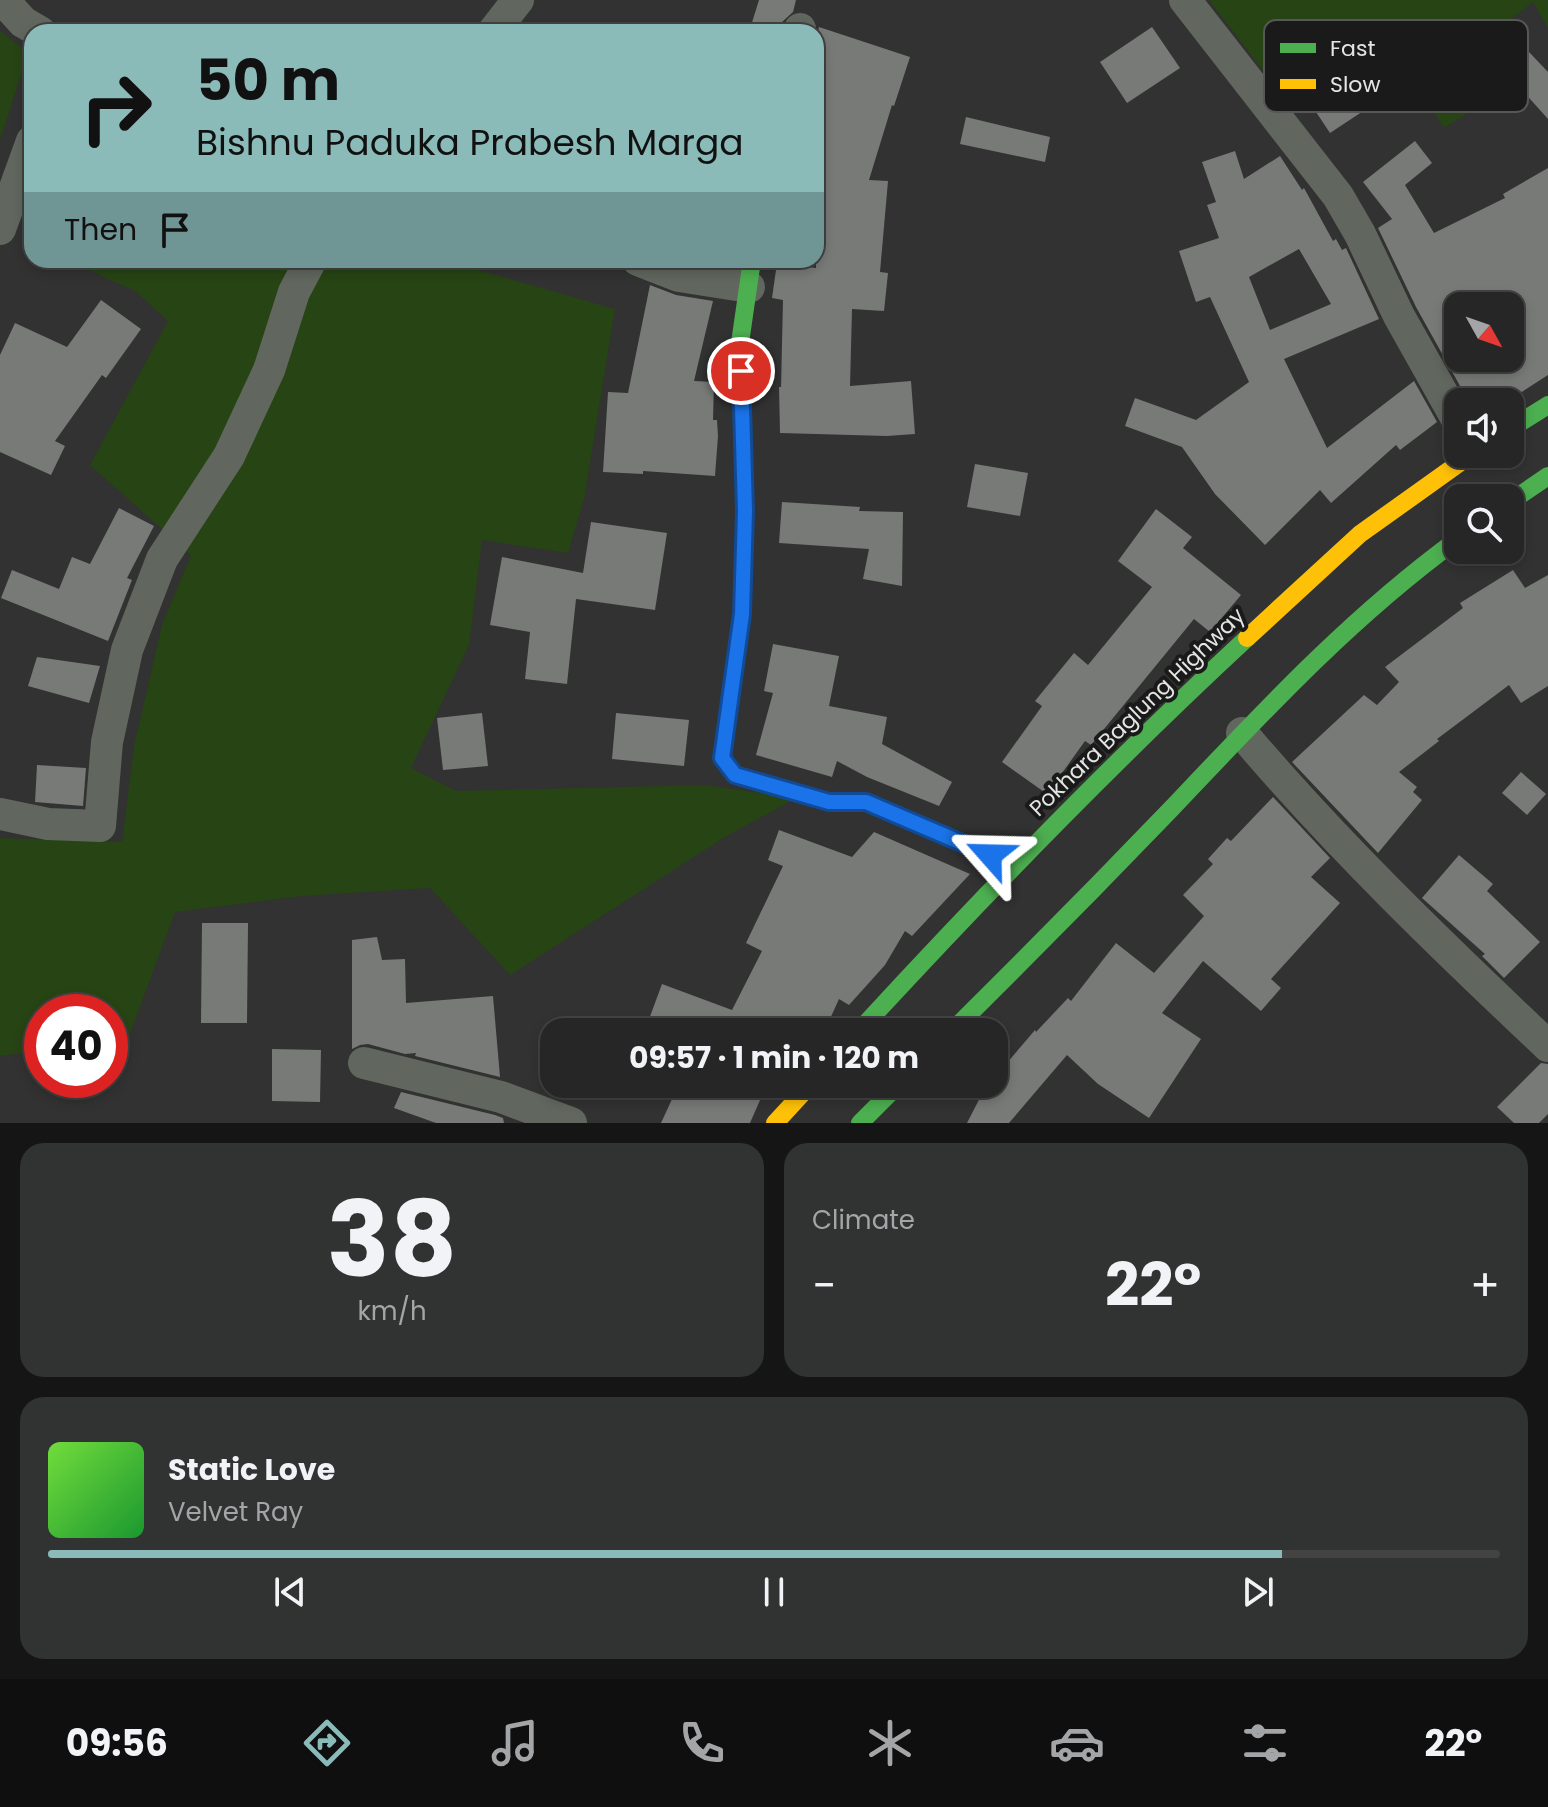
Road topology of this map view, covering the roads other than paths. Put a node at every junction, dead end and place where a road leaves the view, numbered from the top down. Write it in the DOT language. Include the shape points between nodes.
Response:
graph roads {
  1 [pos="3,0"];
  2 [pos="518,0"];
  3 [pos="1185,0"];
  4 [pos="26,24"];
  5 [pos="499,24"];
  6 [pos="1264,101"];
  7 [pos="1272,112"];
  8 [pos="24,163"];
  9 [pos="0,229"];
  10 [pos="307,268"];
  11 [pos="658,268"];
  12 [pos="750,274"];
  13 [pos="1444,396"];
  14 [pos="1548,405"];
  15 [pos="1524,420"];
  16 [pos="1455,468"];
  17 [pos="1548,476"];
  18 [pos="1524,492"];
  19 [pos="1444,544"];
  20 [pos="1242,733"];
  21 [pos="0,814"];
  22 [pos="1014,866"];
  23 [pos="871,1018"];
  24 [pos="965,1018"];
  25 [pos="1548,1046"];
  26 [pos="364,1063"];
  27 [pos="798,1098"];
  28 [pos="885,1098"];
  29 [pos="500,1110"];
  30 [pos="571,1123"];
  31 [pos="775,1123"];
  32 [pos="860,1123"];
  1 -- 4 [label="street"];
  2 -- 5 [label="street"];
  3 -- 6 [label="street"];
  7 -- 13 [label="street" via="1338,196"];
  8 -- 9 [label="street"];
  10 -- 21 [label="street" via="269,370 229,456 162,559 127,650 107,742 100,826 48,824"];
  11 -- 12 [label="street" via="679,276"];
  12 -- 22 [label="main road" via="740,343 742,614 722,758 735,775 829,802 866,802"];
  14 -- 15 [label="main road"];
  16 -- 22 [label="main road, Pokhara Baglung Highway" via="1399,514 1360,534 1098,779"];
  17 -- 18 [label="main road"];
  19 -- 20 [label="main road" via="1427,551"];
  20 -- 24 [label="main road"];
  20 -- 25 [label="street" via="1396,899"];
  22 -- 23 [label="main road, Pokhara Baglung Highway"];
  26 -- 29 [label="street"];
  27 -- 31 [label="main road"];
  28 -- 32 [label="main road"];
  29 -- 30 [label="street"];
}
